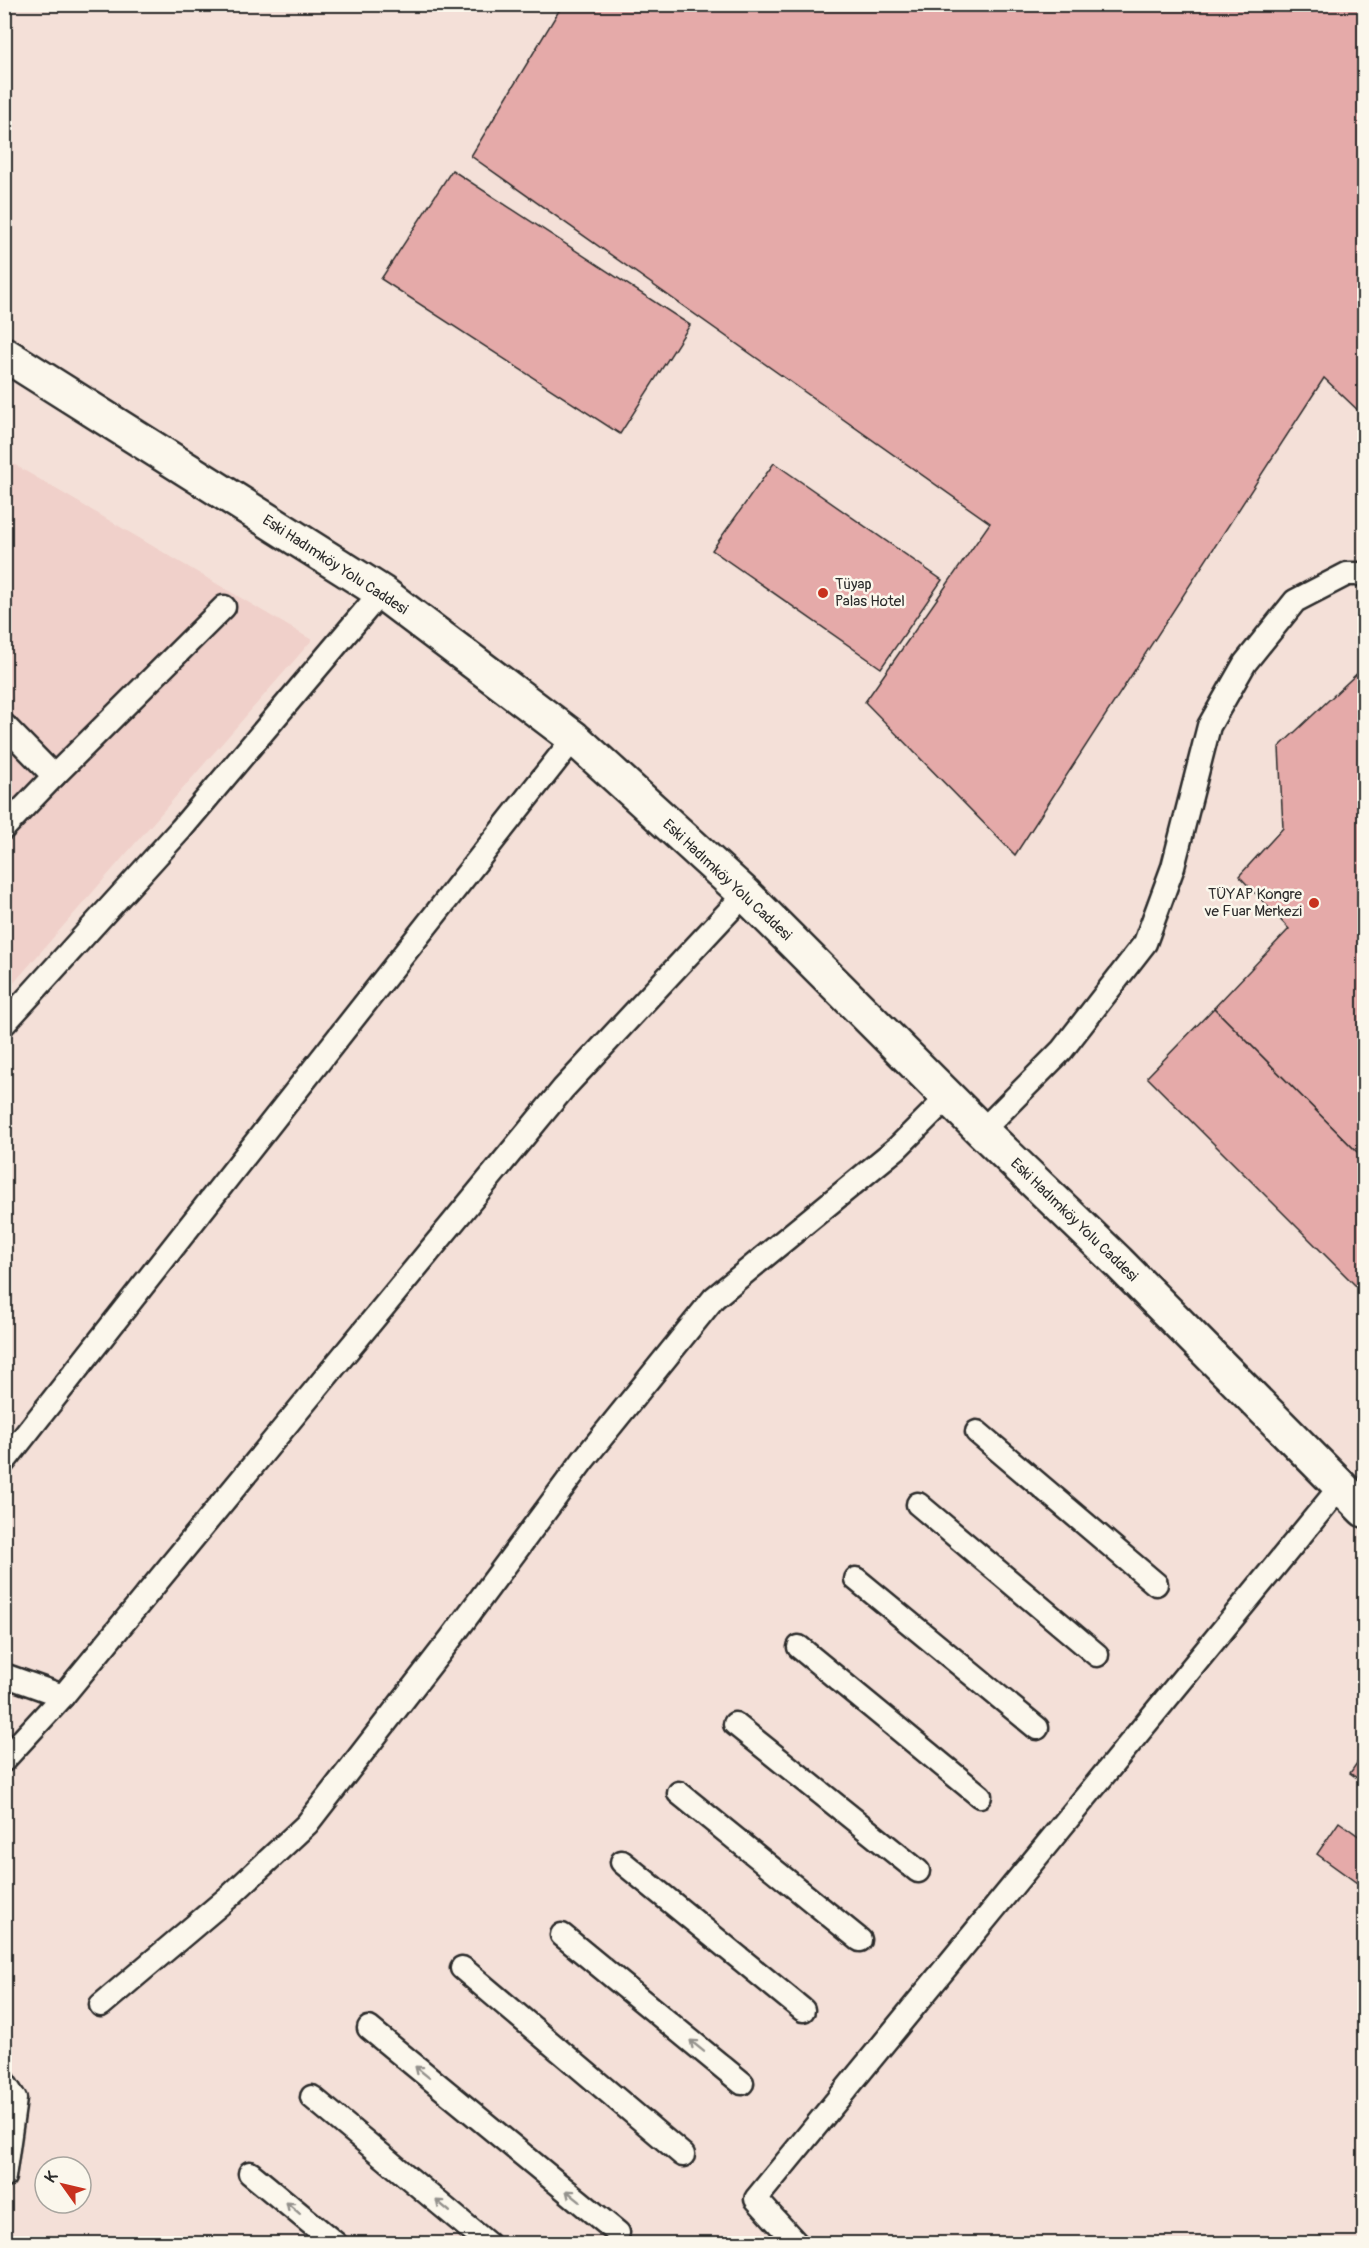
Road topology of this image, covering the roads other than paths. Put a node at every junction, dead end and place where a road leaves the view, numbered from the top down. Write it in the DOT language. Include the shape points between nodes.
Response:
graph roads {
  1 [pos="4,354"];
  2 [pos="1365,573"];
  3 [pos="381,592"];
  4 [pos="224,607"];
  5 [pos="4,725"];
  6 [pos="574,738"];
  7 [pos="54,776"];
  8 [pos="4,828"];
  9 [pos="745,894"];
  10 [pos="4,1024"];
  11 [pos="948,1097"];
  12 [pos="982,1131"];
  13 [pos="977,1432"];
  14 [pos="4,1462"];
  15 [pos="1340,1487"];
  16 [pos="918,1504"];
  17 [pos="1365,1510"];
  18 [pos="856,1579"];
  19 [pos="1156,1584"];
  20 [pos="800,1647"];
  21 [pos="1097,1655"];
  22 [pos="4,1675"];
  23 [pos="63,1696"];
  24 [pos="735,1724"];
  25 [pos="1037,1728"];
  26 [pos="4,1760"];
  27 [pos="679,1793"];
  28 [pos="980,1796"];
  29 [pos="622,1862"];
  30 [pos="918,1871"];
  31 [pos="562,1935"];
  32 [pos="860,1940"];
  33 [pos="462,1968"];
  34 [pos="101,2005"];
  35 [pos="803,2010"];
  36 [pos="369,2028"];
  37 [pos="4,2082"];
  38 [pos="742,2083"];
  39 [pos="312,2097"];
  40 [pos="682,2155"];
  41 [pos="250,2173"];
  42 [pos="4,2177"];
  43 [pos="618,2233"];
  44 [pos="336,2244"];
  45 [pos="488,2244"];
  46 [pos="797,2244"];
  1 -- 3 [label="street, Eski Hadımköy Yolu Caddesi"];
  2 -- 12 [label="lane" via="1347,574 1295,601 1245,663 1209,726 1173,867 1145,943 1062,1050"];
  3 -- 6 [label="street, Eski Hadımköy Yolu Caddesi"];
  3 -- 10 [label="lane" via="181,829"];
  4 -- 7 [label="lane"];
  5 -- 7 [label="lane"];
  6 -- 9 [label="street, Eski Hadımköy Yolu Caddesi"];
  6 -- 14 [label="lane"];
  7 -- 8 [label="lane"];
  9 -- 11 [label="street, Eski Hadımköy Yolu Caddesi"];
  9 -- 23 [label="lane" via="563,1089"];
  11 -- 12 [label="street, Eski Hadımköy Yolu Caddesi"];
  11 -- 34 [label="lane" via="897,1148 714,1298 584,1459 307,1824 231,1895"];
  12 -- 15 [label="street, Eski Hadımköy Yolu Caddesi" via="1118,1262"];
  13 -- 19 [label="lane"];
  15 -- 17 [label="street, Eski Hadımköy Yolu Caddesi"];
  15 -- 46 [label="lane" via="756,2199"];
  16 -- 21 [label="lane"];
  18 -- 25 [label="lane"];
  20 -- 28 [label="lane"];
  22 -- 23 [label="lane"];
  23 -- 26 [label="lane"];
  24 -- 30 [label="lane"];
  27 -- 32 [label="lane"];
  29 -- 35 [label="lane"];
  38 -- 31 [label="lane, one-way"];
  33 -- 40 [label="lane"];
  43 -- 36 [label="lane, one-way"];
  37 -- 42 [label="lane" via="15,2099"];
  45 -- 39 [label="lane, one-way"];
  44 -- 41 [label="lane, one-way"];
}
